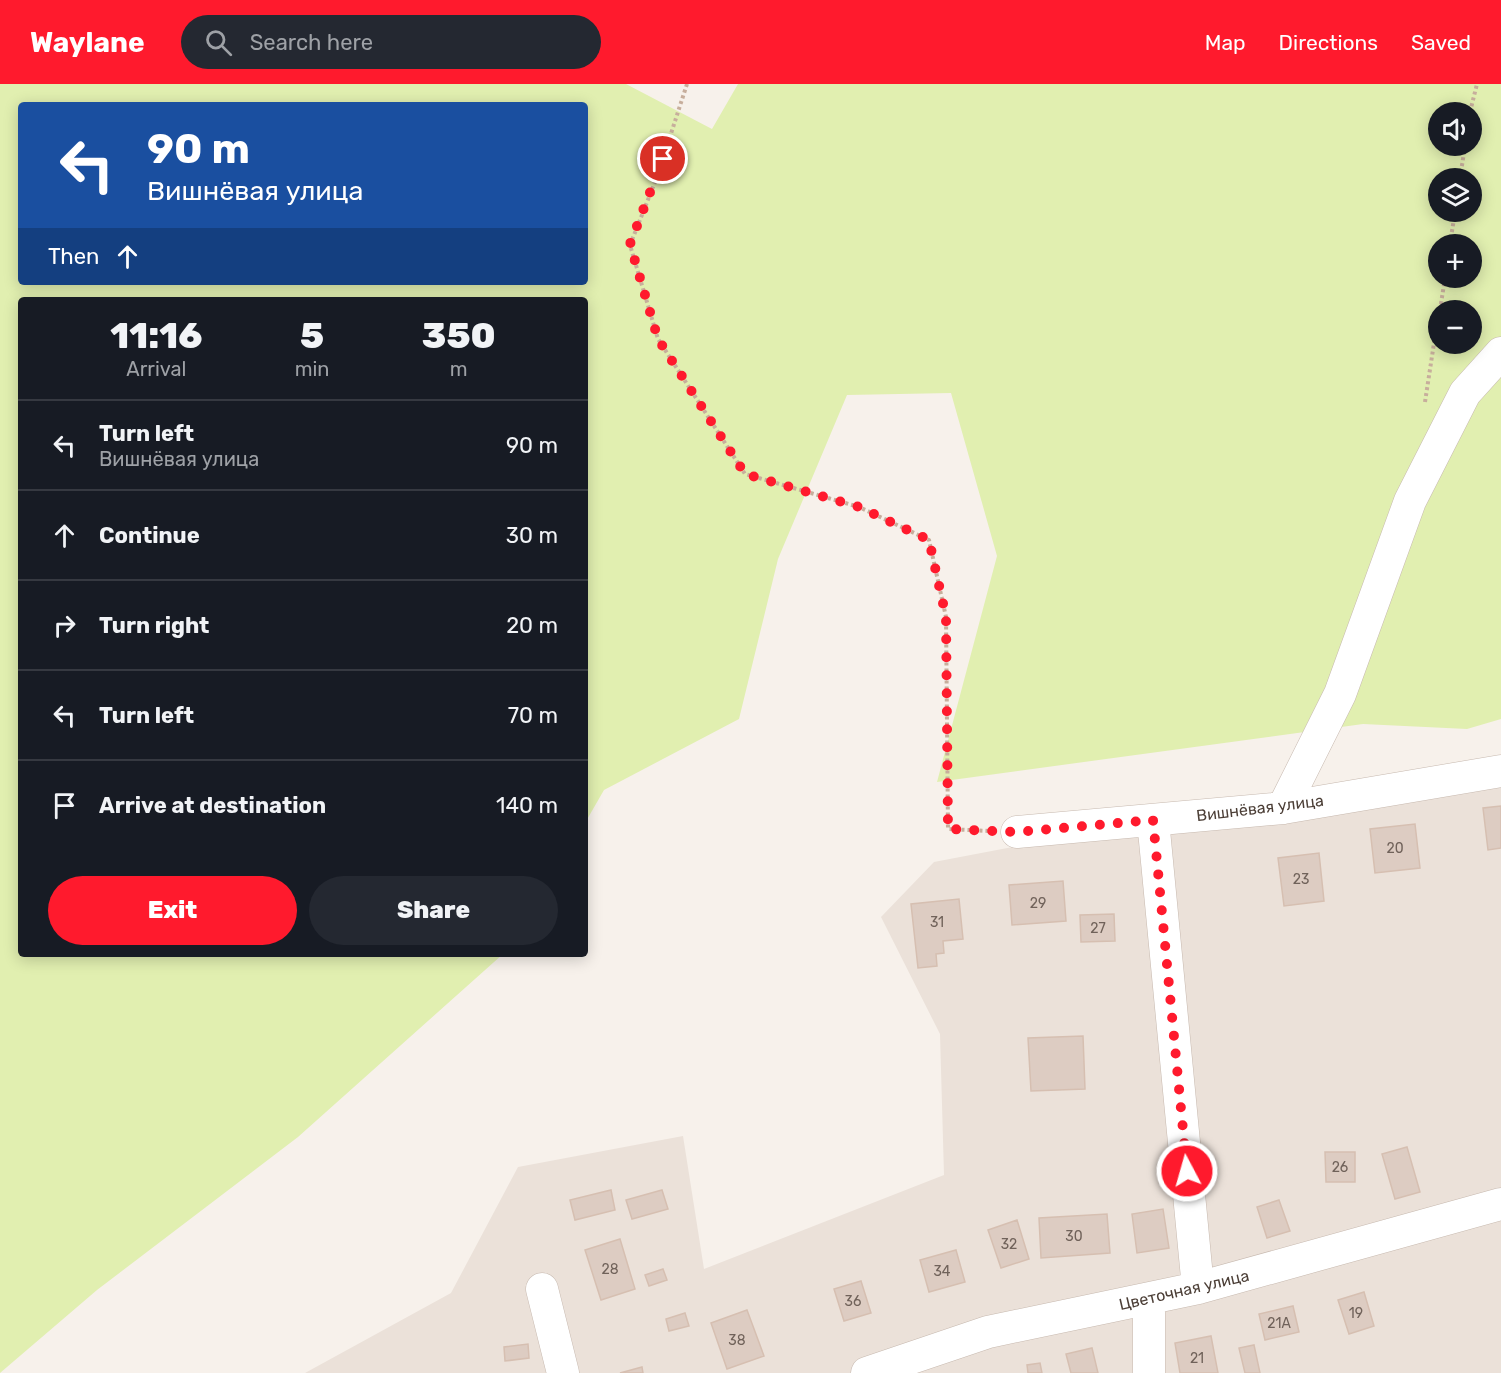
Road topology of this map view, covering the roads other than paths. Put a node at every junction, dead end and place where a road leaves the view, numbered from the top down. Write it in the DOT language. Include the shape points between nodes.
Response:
graph roads {
  1 [pos="1501,353"];
  2 [pos="1501,771"];
  3 [pos="1283,808"];
  4 [pos="1153,820"];
  5 [pos="1017,832"];
  6 [pos="1501,1204"];
  7 [pos="1198,1288"];
  8 [pos="542,1289"];
  9 [pos="1149,1299"];
  10 [pos="563,1373"];
  11 [pos="867,1373"];
  12 [pos="1149,1373"];
  1 -- 3 [label="street" via="1465,393 1410,501 1340,694"];
  2 -- 3 [label="street, Вишнёвая улица"];
  3 -- 4 [label="street, Вишнёвая улица"];
  4 -- 5 [label="street, Вишнёвая улица"];
  4 -- 7 [label="street"];
  6 -- 7 [label="street, Цветочная улица"];
  7 -- 9 [label="street, Цветочная улица"];
  8 -- 10 [label="street"];
  9 -- 11 [label="street, Цветочная улица" via="988,1332"];
  9 -- 12 [label="street"];
}
